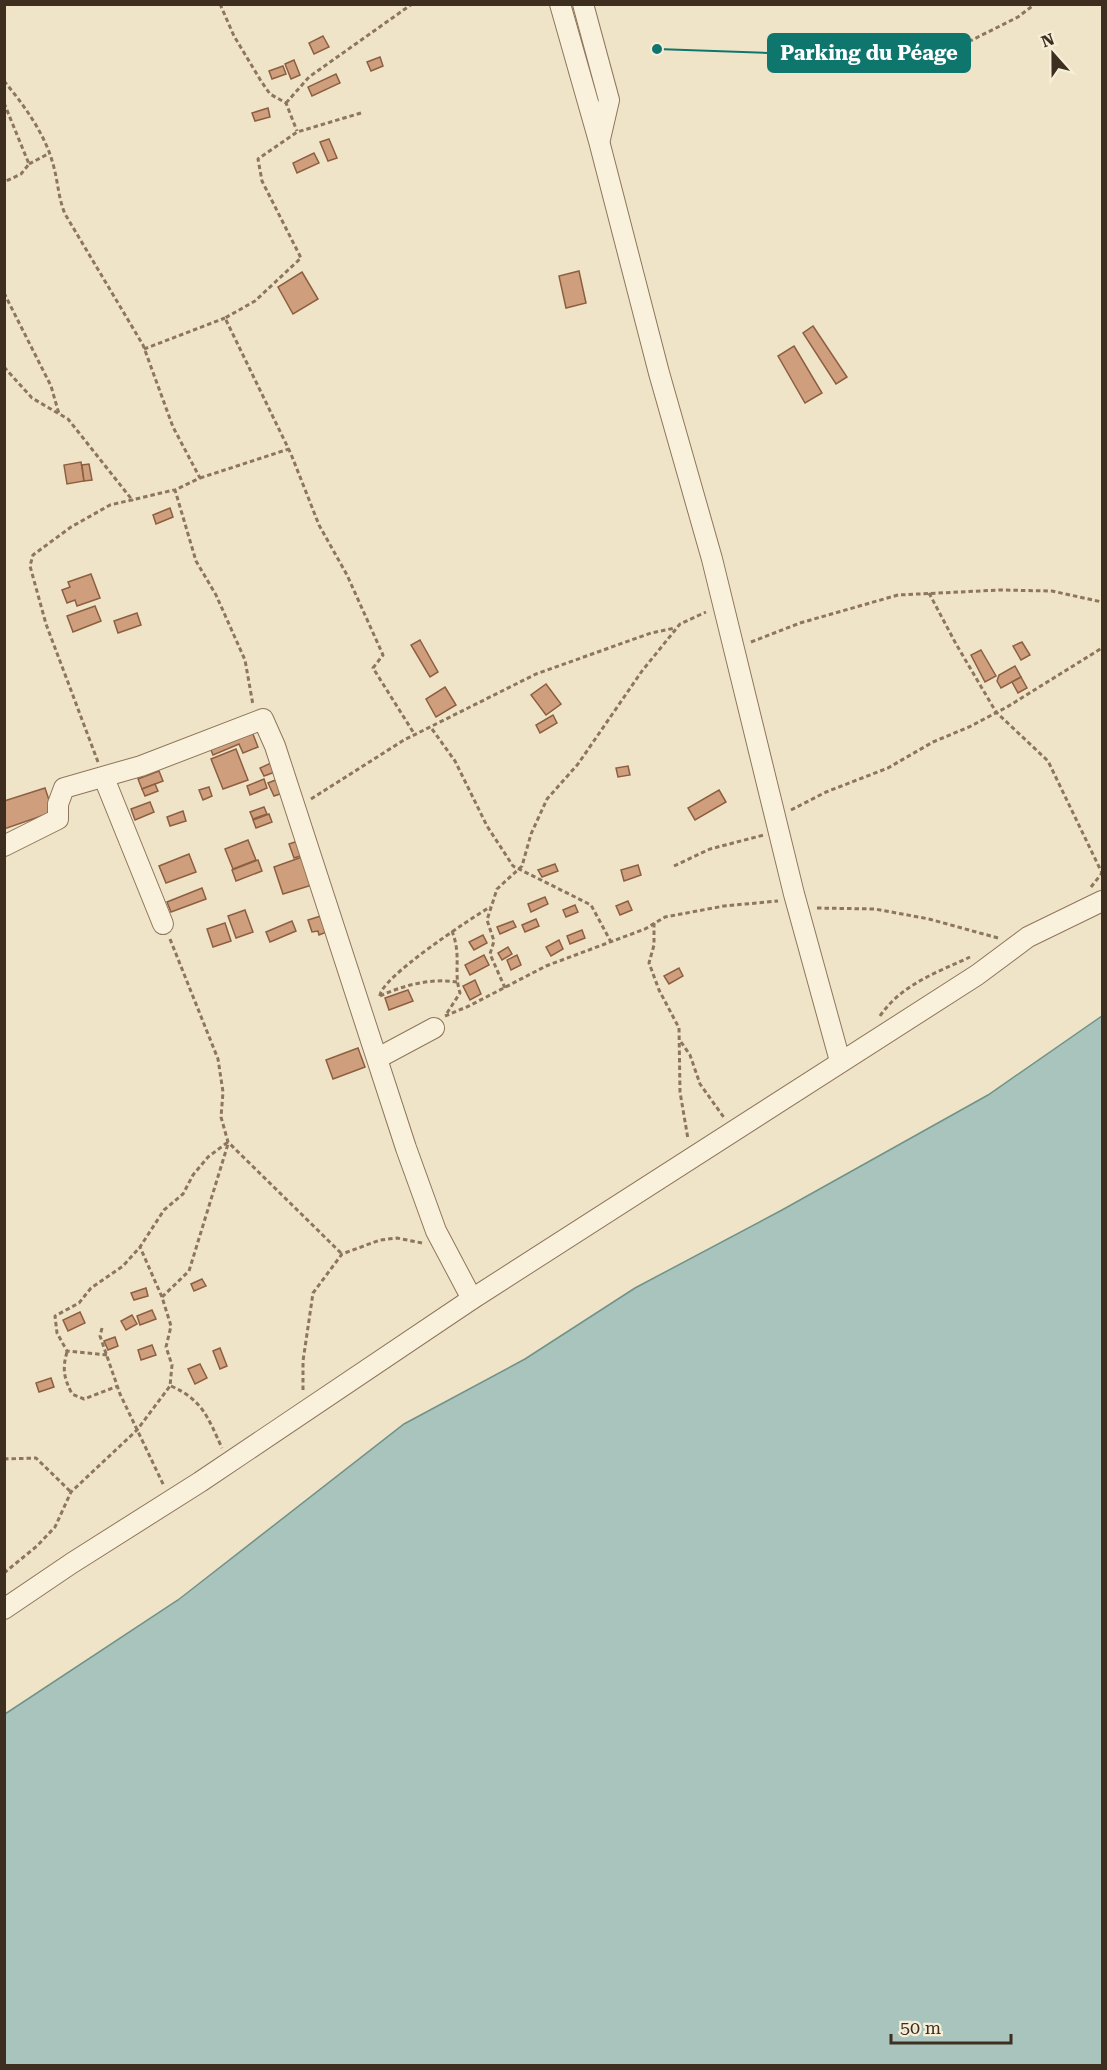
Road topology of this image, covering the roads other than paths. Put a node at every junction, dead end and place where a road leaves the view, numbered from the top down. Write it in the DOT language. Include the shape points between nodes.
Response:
graph roads {
  1 [pos="560,4"];
  2 [pos="583,4"];
  3 [pos="599,141"];
  4 [pos="104,778"];
  5 [pos="4,846"];
  6 [pos="1102,901"];
  7 [pos="164,924"];
  8 [pos="440,1022"];
  9 [pos="378,1058"];
  10 [pos="840,1061"];
  11 [pos="472,1299"];
  12 [pos="4,1609"];
  1 -- 3 [label="street"];
  2 -- 3 [label="street" via="609,100"];
  3 -- 10 [label="street" via="734,640 796,903"];
  4 -- 5 [label="street" via="64,788 58,819"];
  4 -- 7 [label="street"];
  4 -- 9 [label="street" via="263,719"];
  6 -- 10 [label="street" via="1028,937 977,975"];
  8 -- 9 [label="street"];
  9 -- 11 [label="street" via="409,1158 445,1248"];
  10 -- 11 [label="street"];
  11 -- 12 [label="street"];
}
